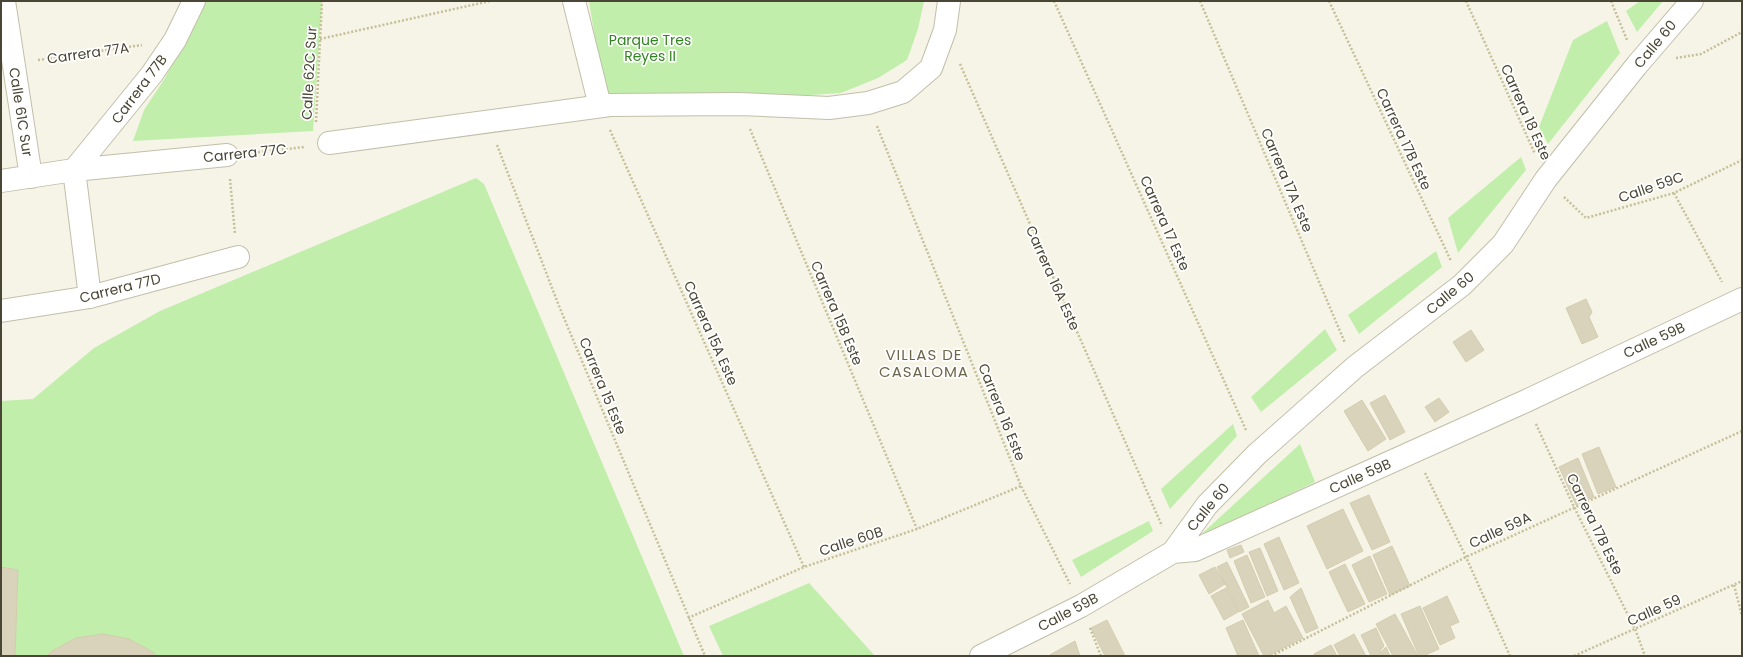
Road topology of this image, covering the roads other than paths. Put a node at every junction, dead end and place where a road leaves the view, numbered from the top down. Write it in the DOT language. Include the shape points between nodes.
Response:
graph roads {
  1 [pos="4,1"];
  2 [pos="194,1"];
  3 [pos="574,1"];
  4 [pos="949,1"];
  5 [pos="1692,1"];
  6 [pos="7,64"];
  7 [pos="600,106"];
  8 [pos="323,145"];
  9 [pos="227,155"];
  10 [pos="74,170"];
  11 [pos="31,176"];
  12 [pos="1,181"];
  13 [pos="238,257"];
  14 [pos="90,297"];
  15 [pos="1738,301"];
  16 [pos="1,311"];
  17 [pos="1173,552"];
  18 [pos="981,656"];
  1 -- 6 [label="street, Calle 61C Sur"];
  2 -- 10 [label="street, Carrera 77B" via="175,40 152,74"];
  3 -- 7 [label="street"];
  4 -- 7 [label="street" via="945,30 931,68 903,92 868,103 829,108 739,104"];
  5 -- 17 [label="street, Calle 60" via="1546,179 1503,244 1462,285 1355,367 1257,454 1207,505"];
  6 -- 11 [label="street, Calle 61C Sur"];
  7 -- 8 [label="street"];
  9 -- 10 [label="street, Carrera 77C"];
  10 -- 11 [label="street, Carrera 77C"];
  10 -- 14 [label="street"];
  11 -- 12 [label="street, Carrera 77C"];
  13 -- 14 [label="street, Carrera 77D"];
  14 -- 16 [label="street, Carrera 77D"];
  15 -- 17 [label="street, Calle 59B" via="1526,401 1195,550"];
  17 -- 18 [label="street, Calle 59B" via="1081,606"];
}
